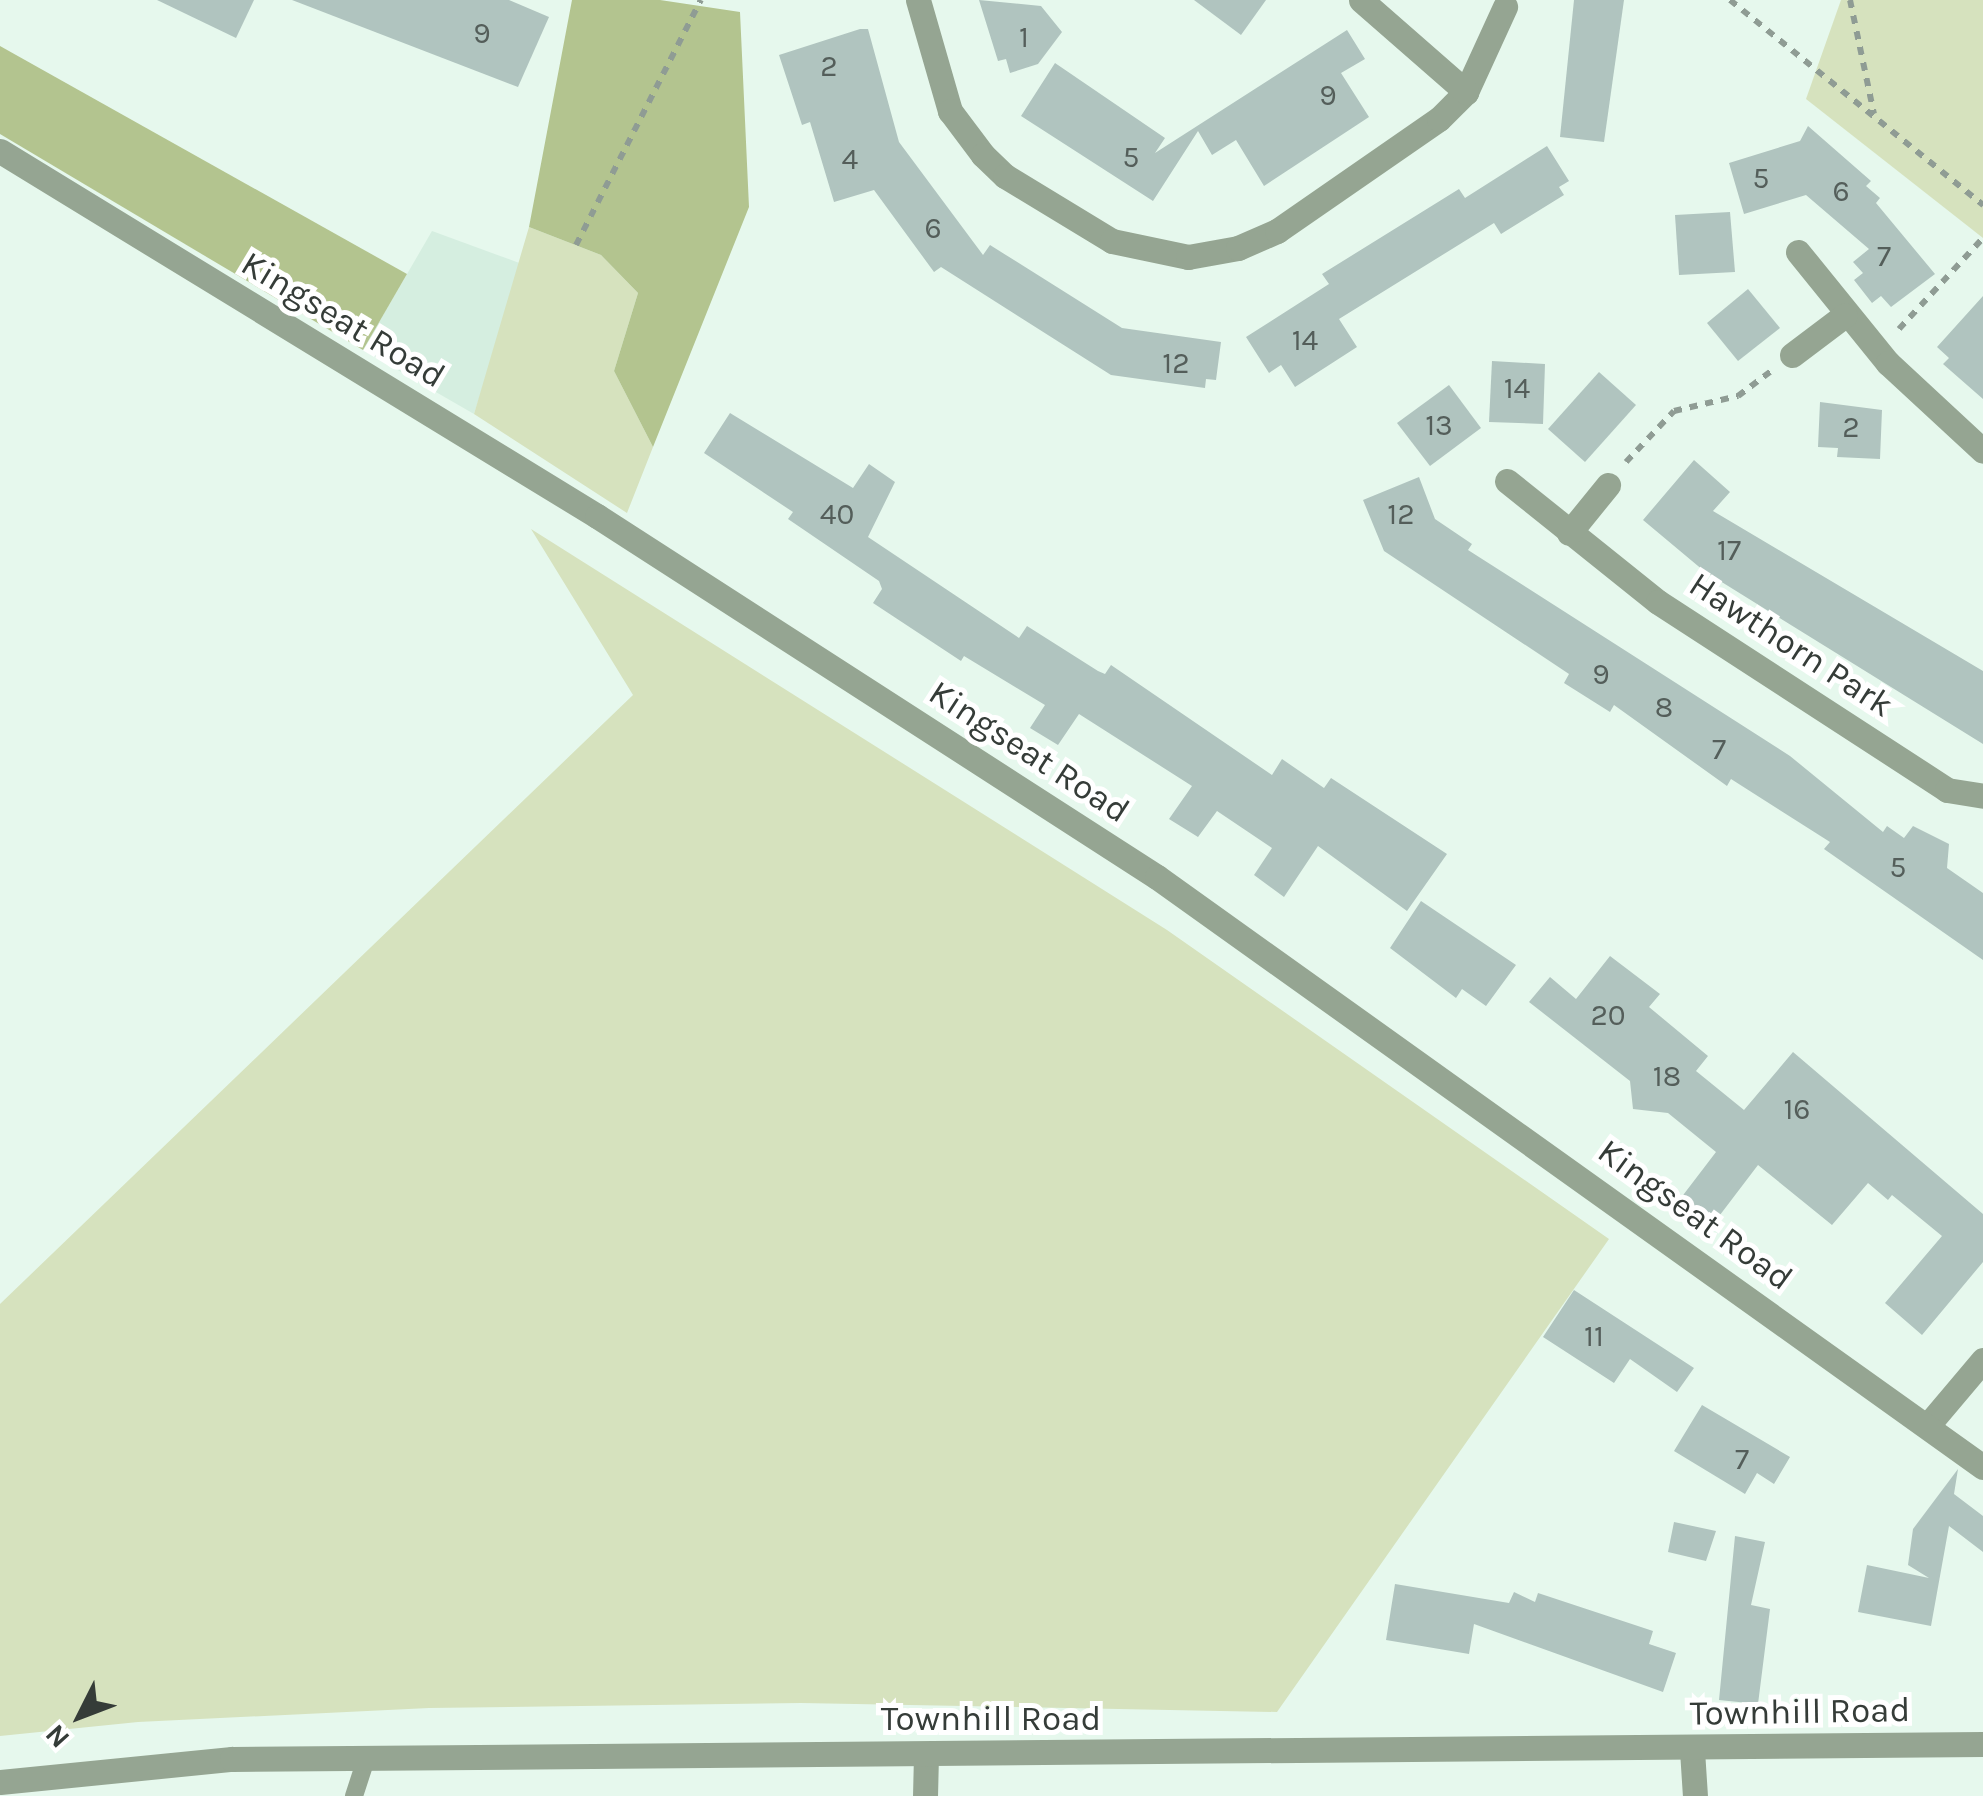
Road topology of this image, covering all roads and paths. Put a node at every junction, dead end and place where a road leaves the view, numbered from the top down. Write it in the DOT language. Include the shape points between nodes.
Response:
graph roads {
  1 [pos="701,0"];
  2 [pos="918,0"];
  3 [pos="1361,0"];
  4 [pos="1730,0"];
  5 [pos="1850,0"];
  6 [pos="1505,8"];
  7 [pos="1466,92"];
  8 [pos="1874,116"];
  9 [pos="0,151"];
  10 [pos="1983,205"];
  11 [pos="1983,238"];
  12 [pos="576,245"];
  13 [pos="1798,252"];
  14 [pos="1845,315"];
  15 [pos="1878,352"];
  16 [pos="1792,355"];
  17 [pos="1983,451"];
  18 [pos="1507,481"];
  19 [pos="1608,485"];
  20 [pos="1569,533"];
  21 [pos="1983,796"];
  22 [pos="1983,1360"];
  23 [pos="1928,1426"];
  24 [pos="1983,1467"];
  25 [pos="1983,1744"];
  26 [pos="1692,1750"];
  27 [pos="926,1754"];
  28 [pos="366,1758"];
  29 [pos="0,1782"];
  30 [pos="354,1796"];
  31 [pos="925,1796"];
  32 [pos="1695,1796"];
  1 -- 12 [label="path"];
  2 -- 7 [label="street" via="950,111 982,155 1068,216 1142,252 1188,257 1238,248 1278,231 1439,119"];
  3 -- 7 [label="street"];
  4 -- 8 [label="path"];
  5 -- 8 [label="path"];
  6 -- 7 [label="street"];
  8 -- 10 [label="path"];
  9 -- 23 [label="street, Kingseat Road" via="597,516 1157,876"];
  11 -- 15 [label="path"];
  13 -- 14 [label="street"];
  14 -- 15 [label="street"];
  14 -- 16 [label="street"];
  15 -- 17 [label="street"];
  16 -- 19 [label="path" via="1738,396 1674,411"];
  18 -- 20 [label="street, Hawthorn Park"];
  19 -- 20 [label="street"];
  20 -- 21 [label="street, Hawthorn Park" via="1658,602 1948,790"];
  22 -- 23 [label="street"];
  23 -- 24 [label="street, Kingseat Road"];
  25 -- 26 [label="street, Townhill Road"];
  26 -- 27 [label="street, Townhill Road"];
  26 -- 32 [label="street"];
  27 -- 28 [label="street, Townhill Road"];
  27 -- 31 [label="street"];
  28 -- 29 [label="street, Townhill Road" via="232,1758"];
  28 -- 30 [label="lane"];
}
